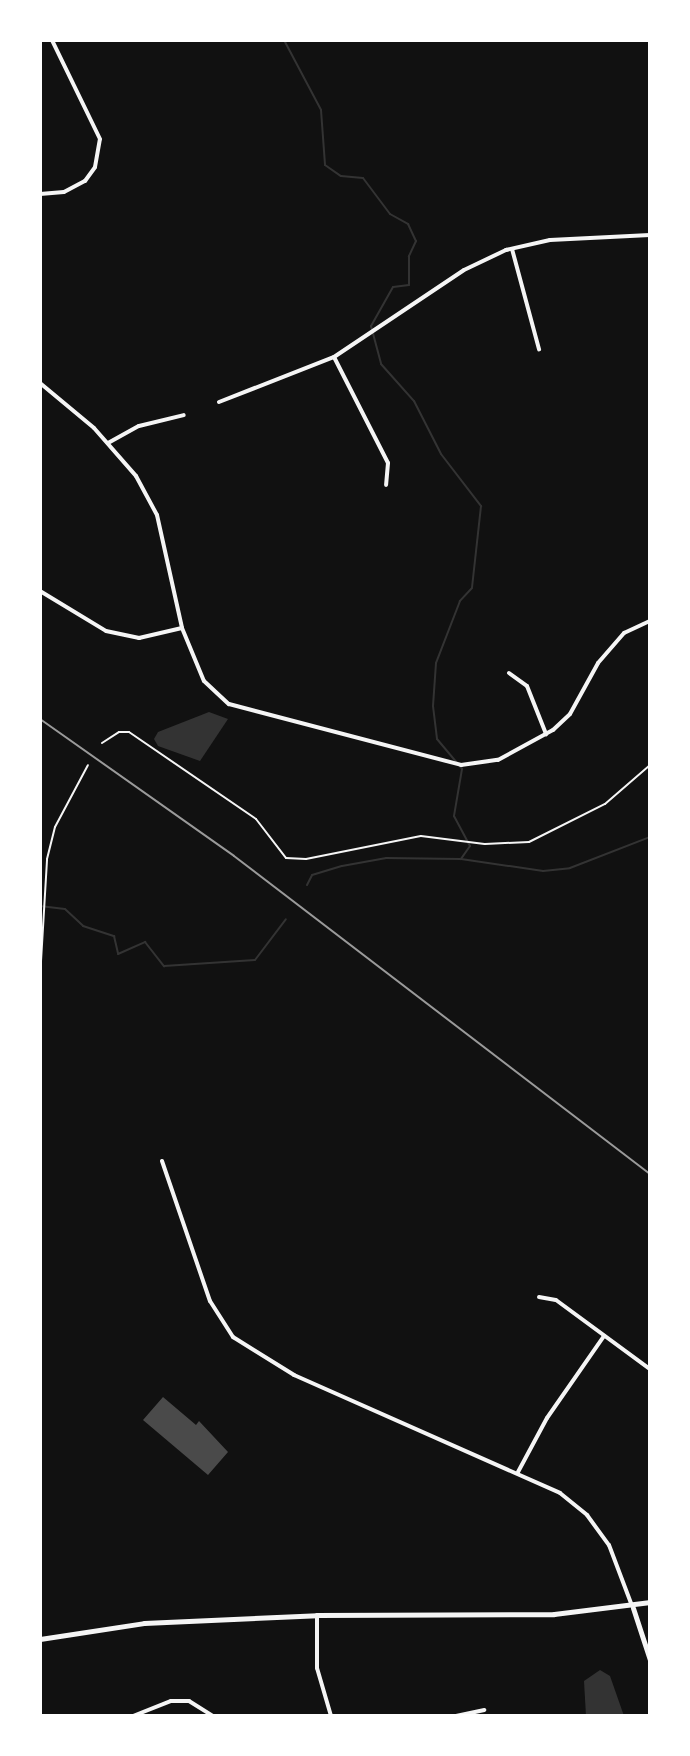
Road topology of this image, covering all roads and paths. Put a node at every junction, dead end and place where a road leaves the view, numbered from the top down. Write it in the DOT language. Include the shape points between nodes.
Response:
graph roads {
  1 [pos="52,40"];
  2 [pos="40,194"];
  3 [pos="650,235"];
  4 [pos="512,249"];
  5 [pos="539,349"];
  6 [pos="334,357"];
  7 [pos="40,383"];
  8 [pos="219,402"];
  9 [pos="184,415"];
  10 [pos="107,444"];
  11 [pos="386,485"];
  12 [pos="40,591"];
  13 [pos="650,621"];
  14 [pos="182,628"];
  15 [pos="509,673"];
  16 [pos="546,734"];
  17 [pos="102,743"];
  18 [pos="88,765"];
  19 [pos="650,765"];
  20 [pos="40,978"];
  21 [pos="162,1161"];
  22 [pos="539,1297"];
  23 [pos="604,1336"];
  24 [pos="650,1369"];
  25 [pos="518,1472"];
  26 [pos="650,1602"];
  27 [pos="633,1608"];
  28 [pos="317,1615"];
  29 [pos="40,1639"];
  30 [pos="650,1660"];
  31 [pos="484,1710"];
  32 [pos="133,1716"];
  33 [pos="213,1716"];
  34 [pos="331,1716"];
  35 [pos="456,1716"];
  1 -- 2 [label="street" via="100,139 95,167 85,181 64,192"];
  3 -- 4 [label="street" via="550,240"];
  4 -- 5 [label="street"];
  4 -- 6 [label="street" via="464,270"];
  6 -- 8 [label="street"];
  6 -- 11 [label="street" via="388,463"];
  7 -- 10 [label="street"];
  9 -- 10 [label="street" via="139,426"];
  10 -- 14 [label="street" via="136,476 157,515"];
  12 -- 14 [label="street" via="106,631 139,638"];
  13 -- 16 [label="street" via="624,633 598,663 570,714"];
  14 -- 16 [label="street" via="204,681 229,704 278,719 461,765 498,760"];
  15 -- 16 [label="street" via="527,686"];
  17 -- 19 [label="path" via="129,732 256,819 286,858 306,859 421,836 474,843 529,842 629,788"];
  18 -- 20 [label="path" via="55,827 47,859"];
  21 -- 25 [label="street" via="210,1301 233,1337 294,1375"];
  22 -- 23 [label="street" via="556,1300"];
  23 -- 24 [label="street"];
  23 -- 25 [label="street" via="547,1418"];
  25 -- 27 [label="street" via="560,1493 587,1515 609,1545"];
  26 -- 27 [label="street"];
  27 -- 28 [label="street" via="554,1614"];
  27 -- 30 [label="street"];
  28 -- 29 [label="street" via="144,1623"];
  28 -- 34 [label="street" via="317,1668"];
  31 -- 35 [label="street"];
  32 -- 33 [label="street" via="171,1701 189,1701"];
}
